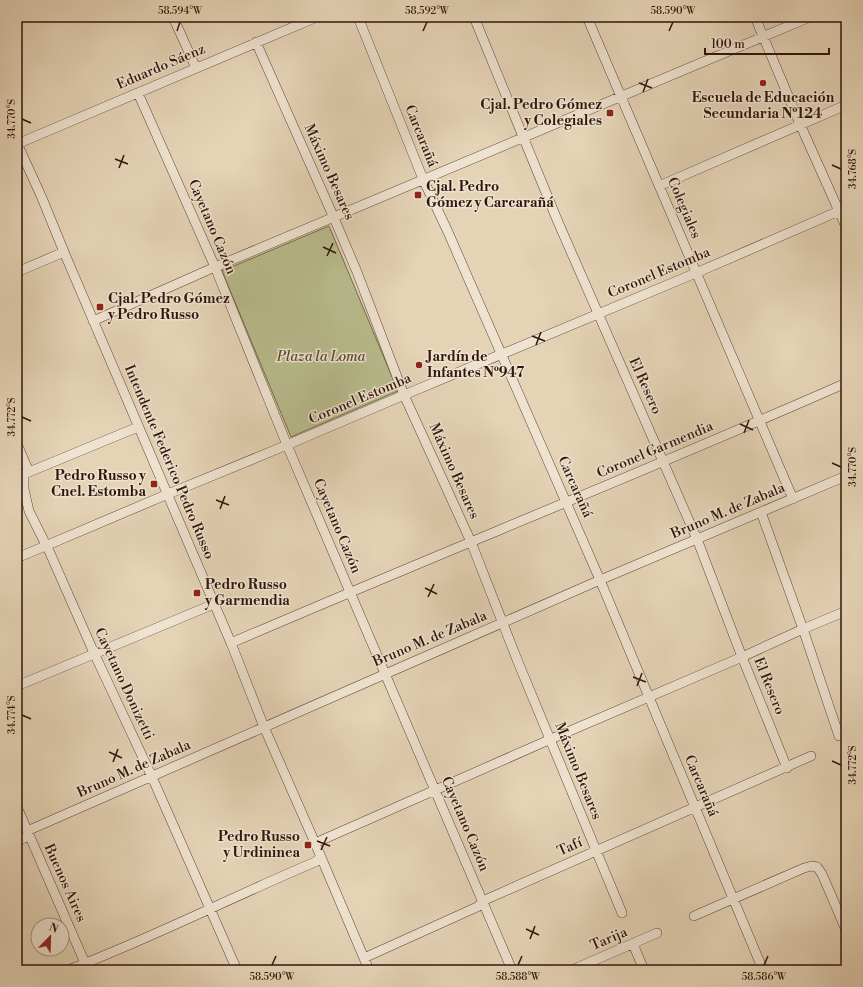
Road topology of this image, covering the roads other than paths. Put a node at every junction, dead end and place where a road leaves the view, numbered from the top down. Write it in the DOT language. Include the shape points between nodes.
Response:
graph roads {
  1 [pos="173,17"];
  2 [pos="317,17"];
  3 [pos="358,17"];
  4 [pos="474,17"];
  5 [pos="586,17"];
  6 [pos="756,17"];
  7 [pos="810,17"];
  8 [pos="764,37"];
  9 [pos="256,42"];
  10 [pos="196,68"];
  11 [pos="138,92"];
  12 [pos="621,96"];
  13 [pos="846,105"];
  14 [pos="800,124"];
  15 [pos="523,137"];
  16 [pos="17,144"];
  17 [pos="423,179"];
  18 [pos="659,186"];
  19 [pos="843,209"];
  20 [pos="334,218"];
  21 [pos="846,227"];
  22 [pos="64,252"];
  23 [pos="215,267"];
  24 [pos="17,272"];
  25 [pos="696,273"];
  26 [pos="598,313"];
  27 [pos="93,321"];
  28 [pos="501,354"];
  29 [pos="846,383"];
  30 [pos="404,395"];
  31 [pos="759,422"];
  32 [pos="138,427"];
  33 [pos="17,444"];
  34 [pos="287,445"];
  35 [pos="663,462"];
  36 [pos="23,474"];
  37 [pos="846,476"];
  38 [pos="168,494"];
  39 [pos="793,499"];
  40 [pos="566,502"];
  41 [pos="761,512"];
  42 [pos="697,539"];
  43 [pos="471,542"];
  44 [pos="45,546"];
  45 [pos="17,558"];
  46 [pos="600,580"];
  47 [pos="350,592"];
  48 [pos="214,604"];
  49 [pos="846,611"];
  50 [pos="503,623"];
  51 [pos="803,629"];
  52 [pos="231,643"];
  53 [pos="94,654"];
  54 [pos="742,657"];
  55 [pos="385,673"];
  56 [pos="17,686"];
  57 [pos="648,697"];
  58 [pos="264,727"];
  59 [pos="839,736"];
  60 [pos="551,739"];
  61 [pos="812,756"];
  62 [pos="787,768"];
  63 [pos="152,777"];
  64 [pos="435,790"];
  65 [pos="17,807"];
  66 [pos="695,808"];
  67 [pos="28,833"];
  68 [pos="17,841"];
  69 [pos="315,843"];
  70 [pos="596,852"];
  71 [pos="321,858"];
  72 [pos="733,899"];
  73 [pos="483,902"];
  74 [pos="210,909"];
  75 [pos="622,913"];
  76 [pos="694,916"];
  77 [pos="846,930"];
  78 [pos="657,933"];
  79 [pos="633,944"];
  80 [pos="364,958"];
  81 [pos="87,967"];
  82 [pos="68,970"];
  83 [pos="237,970"];
  84 [pos="369,970"];
  85 [pos="512,970"];
  86 [pos="572,970"];
  87 [pos="644,970"];
  88 [pos="762,970"];
  1 -- 10 [label="street"];
  2 -- 9 [label="street, Eduardo Sáenz"];
  3 -- 17 [label="street, Carcarañá"];
  4 -- 15 [label="street, El Resero"];
  5 -- 12 [label="street, Colegiales"];
  6 -- 8 [label="street"];
  7 -- 8 [label="street"];
  8 -- 12 [label="street"];
  8 -- 14 [label="street"];
  9 -- 10 [label="street, Eduardo Sáenz"];
  9 -- 20 [label="street, Máximo Besares"];
  10 -- 11 [label="street, Eduardo Sáenz"];
  11 -- 16 [label="street, Eduardo Sáenz"];
  11 -- 23 [label="street, Cayetano Cazón"];
  12 -- 15 [label="street"];
  12 -- 18 [label="street, Colegiales"];
  13 -- 14 [label="street"];
  14 -- 18 [label="street"];
  14 -- 19 [label="street"];
  15 -- 17 [label="street"];
  15 -- 26 [label="street, El Resero"];
  16 -- 22 [label="street, Intendente Federico Pedro Russo"];
  17 -- 20 [label="street"];
  17 -- 28 [label="street, Carcarañá"];
  18 -- 25 [label="street, Colegiales"];
  19 -- 21 [label="street"];
  19 -- 25 [label="street, Coronel Estomba"];
  20 -- 23 [label="street"];
  20 -- 30 [label="street, Máximo Besares"];
  22 -- 24 [label="street"];
  22 -- 27 [label="street, Intendente Federico Pedro Russo"];
  23 -- 27 [label="street"];
  23 -- 34 [label="street, Cayetano Cazón"];
  25 -- 26 [label="street, Coronel Estomba"];
  25 -- 31 [label="street, Colegiales"];
  26 -- 28 [label="street, Coronel Estomba"];
  26 -- 35 [label="street, El Resero"];
  27 -- 32 [label="street, Intendente Federico Pedro Russo"];
  28 -- 30 [label="street, Coronel Estomba"];
  28 -- 40 [label="street, Carcarañá"];
  29 -- 31 [label="street, Coronel Garmendia"];
  30 -- 34 [label="street, Coronel Estomba"];
  30 -- 43 [label="street, Máximo Besares"];
  31 -- 35 [label="street, Coronel Garmendia"];
  31 -- 39 [label="street, Colegiales"];
  32 -- 36 [label="street"];
  32 -- 38 [label="street, Intendente Federico Pedro Russo"];
  33 -- 36 [label="street, Cayetano Donizetti"];
  34 -- 38 [label="street, Coronel Estomba"];
  34 -- 47 [label="street, Cayetano Cazón"];
  35 -- 40 [label="street, Coronel Garmendia"];
  35 -- 42 [label="street, El Resero"];
  36 -- 44 [label="street, Cayetano Donizetti" via="29,511"];
  37 -- 39 [label="street, Bruno M. de Zabala"];
  38 -- 44 [label="street, Coronel Estomba"];
  38 -- 48 [label="street, Intendente Federico Pedro Russo"];
  39 -- 41 [label="street, Bruno M. de Zabala"];
  40 -- 43 [label="street, Coronel Garmendia"];
  40 -- 46 [label="street, Carcarañá"];
  41 -- 42 [label="street, Bruno M. de Zabala"];
  41 -- 51 [label="street"];
  42 -- 46 [label="street, Bruno M. de Zabala"];
  42 -- 54 [label="street, El Resero"];
  43 -- 47 [label="street, Coronel Garmendia"];
  43 -- 50 [label="street, Máximo Besares"];
  44 -- 45 [label="street, Coronel Estomba"];
  44 -- 53 [label="street, Cayetano Donizetti"];
  46 -- 50 [label="street, Bruno M. de Zabala"];
  46 -- 57 [label="street, Carcarañá"];
  47 -- 52 [label="street, Coronel Garmendia"];
  47 -- 55 [label="street, Cayetano Cazón"];
  48 -- 52 [label="street, Intendente Federico Pedro Russo"];
  48 -- 53 [label="street"];
  49 -- 51 [label="street"];
  50 -- 55 [label="street, Bruno M. de Zabala"];
  50 -- 60 [label="street, Máximo Besares"];
  51 -- 54 [label="street"];
  51 -- 59 [label="street"];
  52 -- 58 [label="street, Intendente Federico Pedro Russo"];
  53 -- 56 [label="street"];
  53 -- 63 [label="street, Cayetano Donizetti"];
  54 -- 57 [label="street"];
  54 -- 62 [label="street, El Resero"];
  55 -- 58 [label="street, Bruno M. de Zabala"];
  55 -- 64 [label="street, Cayetano Cazón"];
  57 -- 60 [label="street"];
  57 -- 66 [label="street, Carcarañá"];
  58 -- 63 [label="street, Bruno M. de Zabala"];
  58 -- 69 [label="street, Intendente Federico Pedro Russo"];
  60 -- 64 [label="street"];
  60 -- 70 [label="street, Máximo Besares"];
  61 -- 62 [label="street, Tafí"];
  62 -- 66 [label="street, Tafí"];
  63 -- 67 [label="street, Bruno M. de Zabala"];
  63 -- 74 [label="street, Cayetano Donizetti"];
  64 -- 69 [label="street"];
  64 -- 73 [label="street, Cayetano Cazón"];
  65 -- 67 [label="street, Buenos Aires"];
  66 -- 70 [label="street, Tafí"];
  66 -- 72 [label="street, Carcarañá"];
  67 -- 68 [label="street"];
  67 -- 81 [label="street, Buenos Aires"];
  69 -- 71 [label="street, Intendente Federico Pedro Russo"];
  70 -- 73 [label="street, Tafí"];
  70 -- 75 [label="street, Máximo Besares"];
  71 -- 74 [label="street"];
  71 -- 80 [label="street, Intendente Federico Pedro Russo"];
  72 -- 76 [label="street"];
  72 -- 77 [label="street" via="804,868 817,867"];
  72 -- 88 [label="street, Carcarañá"];
  73 -- 80 [label="street, Tafí"];
  73 -- 85 [label="street, Cayetano Cazón"];
  74 -- 81 [label="street"];
  74 -- 83 [label="street, Cayetano Donizetti"];
  78 -- 79 [label="street, Tarija"];
  79 -- 86 [label="street, Tarija"];
  79 -- 87 [label="street"];
  80 -- 84 [label="street, Intendente Federico Pedro Russo"];
  81 -- 82 [label="street"];
}
